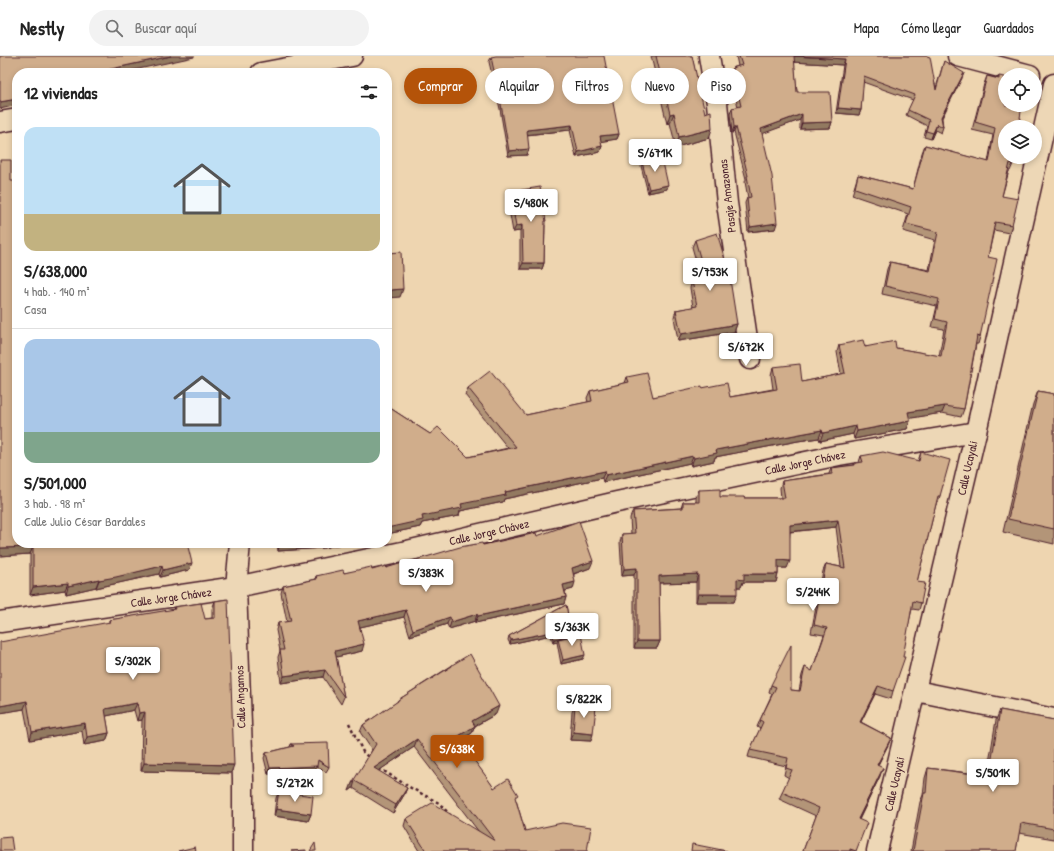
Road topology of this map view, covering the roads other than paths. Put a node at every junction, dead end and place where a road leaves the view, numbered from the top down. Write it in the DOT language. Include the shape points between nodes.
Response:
graph roads {
  1 [pos="352,56"];
  2 [pos="709,56"];
  3 [pos="958,56"];
  4 [pos="280,66"];
  5 [pos="1003,68"];
  6 [pos="1042,79"];
  7 [pos="1054,83"];
  8 [pos="12,120"];
  9 [pos="0,122"];
  10 [pos="750,359"];
  11 [pos="976,432"];
  12 [pos="240,548"];
  13 [pos="236,587"];
  14 [pos="0,622"];
  15 [pos="916,691"];
  16 [pos="1054,719"];
  17 [pos="244,851"];
  18 [pos="878,851"];
  1 -- 4 [label="street"];
  2 -- 10 [label="street, Pasaje Amazonas"];
  3 -- 5 [label="street"];
  6 -- 7 [label="street"];
  7 -- 11 [label="street, Calle Ucayali"];
  8 -- 9 [label="street"];
  11 -- 13 [label="street, Calle Jorge Chávez" via="839,455"];
  11 -- 15 [label="street, Calle Ucayali"];
  12 -- 13 [label="street, Calle Angamos"];
  13 -- 14 [label="street, Calle Jorge Chávez"];
  13 -- 17 [label="street, Calle Angamos"];
  15 -- 16 [label="street"];
  15 -- 18 [label="street, Calle Ucayali"];
}
